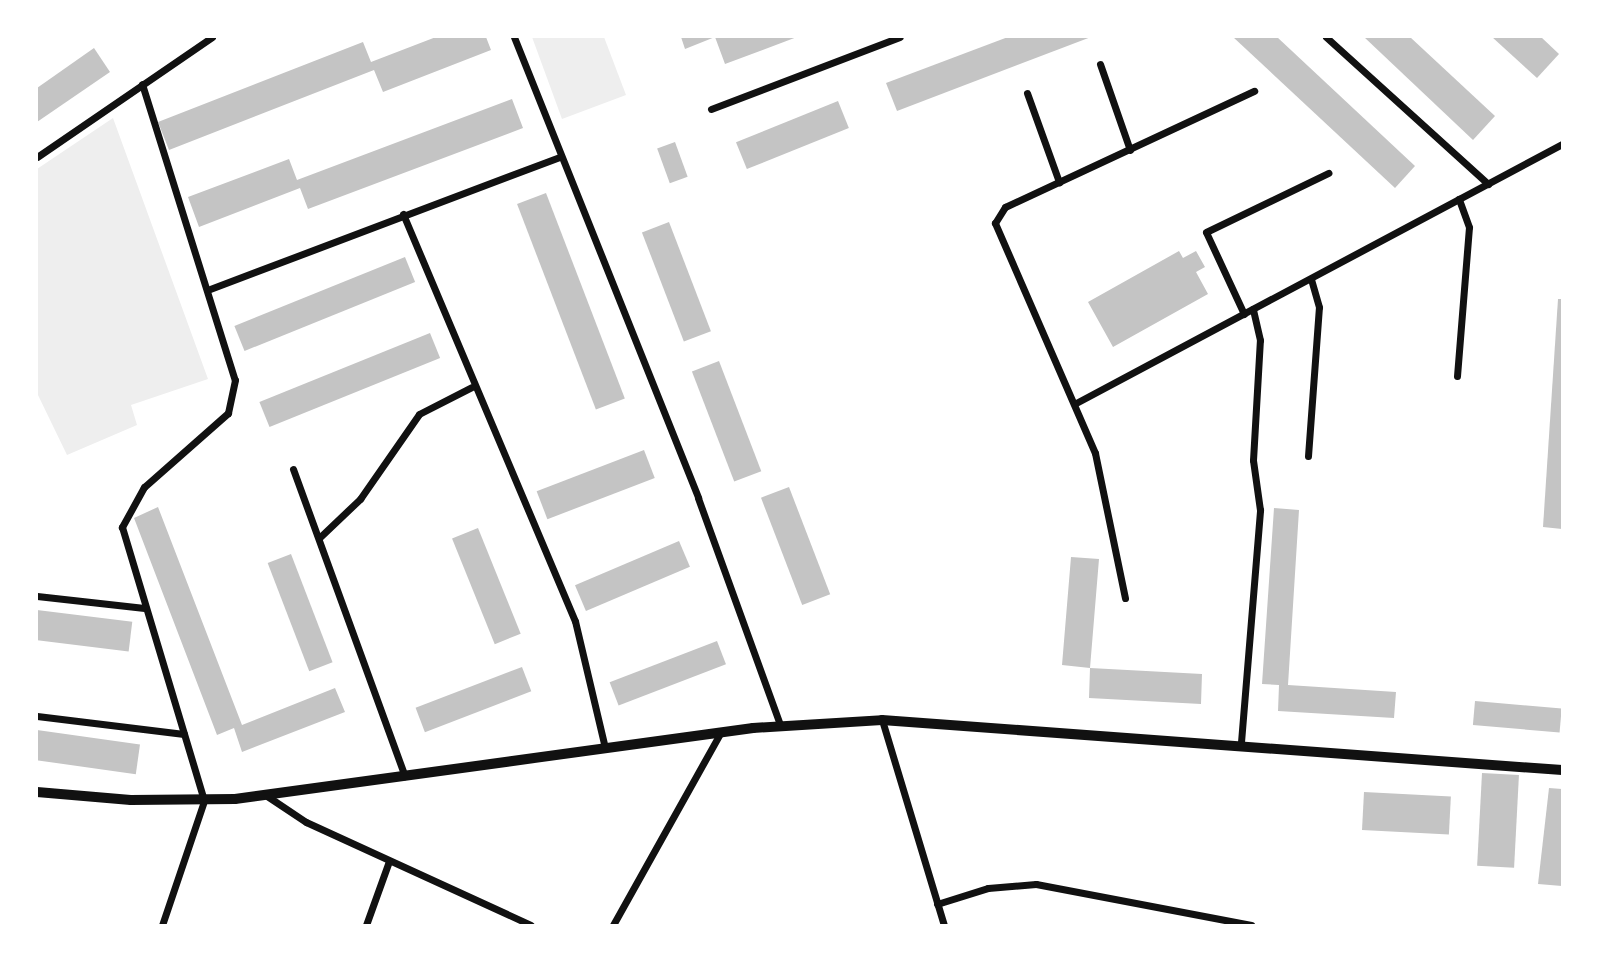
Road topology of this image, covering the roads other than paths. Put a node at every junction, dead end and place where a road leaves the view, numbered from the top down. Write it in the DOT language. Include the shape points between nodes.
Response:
graph roads {
  1 [pos="212,37"];
  2 [pos="514,37"];
  3 [pos="900,37"];
  4 [pos="1326,37"];
  5 [pos="1100,64"];
  6 [pos="142,84"];
  7 [pos="1254,91"];
  8 [pos="1027,93"];
  9 [pos="712,109"];
  10 [pos="1562,144"];
  11 [pos="1130,150"];
  12 [pos="37,157"];
  13 [pos="559,157"];
  14 [pos="1328,173"];
  15 [pos="1059,182"];
  16 [pos="1488,184"];
  17 [pos="1459,199"];
  18 [pos="403,214"];
  19 [pos="1311,279"];
  20 [pos="210,289"];
  21 [pos="1253,309"];
  22 [pos="1244,314"];
  23 [pos="1457,376"];
  24 [pos="472,387"];
  25 [pos="1076,403"];
  26 [pos="1308,456"];
  27 [pos="293,469"];
  28 [pos="319,538"];
  29 [pos="37,596"];
  30 [pos="1125,598"];
  31 [pos="144,608"];
  32 [pos="37,716"];
  33 [pos="882,720"];
  34 [pos="780,725"];
  35 [pos="721,732"];
  36 [pos="184,734"];
  37 [pos="1241,743"];
  38 [pos="606,748"];
  39 [pos="1562,770"];
  40 [pos="405,776"];
  41 [pos="37,792"];
  42 [pos="267,796"];
  43 [pos="204,801"];
  44 [pos="389,861"];
  45 [pos="937,904"];
  46 [pos="162,925"];
  47 [pos="366,925"];
  48 [pos="531,925"];
  49 [pos="612,925"];
  50 [pos="944,925"];
  51 [pos="1251,925"];
  1 -- 6 [label="street"];
  2 -- 13 [label="street"];
  3 -- 9 [label="street"];
  4 -- 16 [label="street"];
  5 -- 11 [label="street"];
  6 -- 12 [label="street"];
  6 -- 20 [label="street" via="151,127"];
  7 -- 11 [label="street"];
  8 -- 15 [label="street"];
  10 -- 16 [label="street"];
  11 -- 15 [label="street"];
  13 -- 18 [label="street"];
  13 -- 34 [label="street" via="698,498"];
  14 -- 22 [label="street" via="1206,232"];
  15 -- 25 [label="street" via="1005,207 995,223"];
  16 -- 17 [label="street"];
  17 -- 19 [label="street"];
  17 -- 23 [label="street" via="1469,228"];
  18 -- 20 [label="street"];
  18 -- 24 [label="street"];
  19 -- 21 [label="street"];
  19 -- 26 [label="street" via="1319,307"];
  20 -- 31 [label="street" via="235,380 228,413 133,500 122,527"];
  21 -- 22 [label="street"];
  21 -- 37 [label="street" via="1261,340 1253,460 1260,510"];
  22 -- 25 [label="street"];
  24 -- 28 [label="street" via="419,414 360,499"];
  24 -- 38 [label="street" via="579,630"];
  25 -- 30 [label="street" via="1109,500"];
  27 -- 28 [label="street"];
  28 -- 40 [label="street"];
  29 -- 31 [label="street"];
  31 -- 36 [label="street"];
  32 -- 36 [label="street"];
  33 -- 34 [label="street"];
  33 -- 37 [label="street"];
  33 -- 45 [label="street"];
  34 -- 35 [label="street"];
  35 -- 38 [label="street"];
  35 -- 49 [label="street"];
  36 -- 43 [label="street"];
  37 -- 39 [label="street"];
  38 -- 40 [label="street"];
  40 -- 42 [label="street"];
  41 -- 43 [label="street"];
  42 -- 43 [label="street"];
  42 -- 44 [label="street" via="306,822"];
  43 -- 46 [label="street"];
  44 -- 47 [label="street"];
  44 -- 48 [label="street"];
  45 -- 50 [label="street"];
  45 -- 51 [label="street" via="988,888 1036,884"];
}
